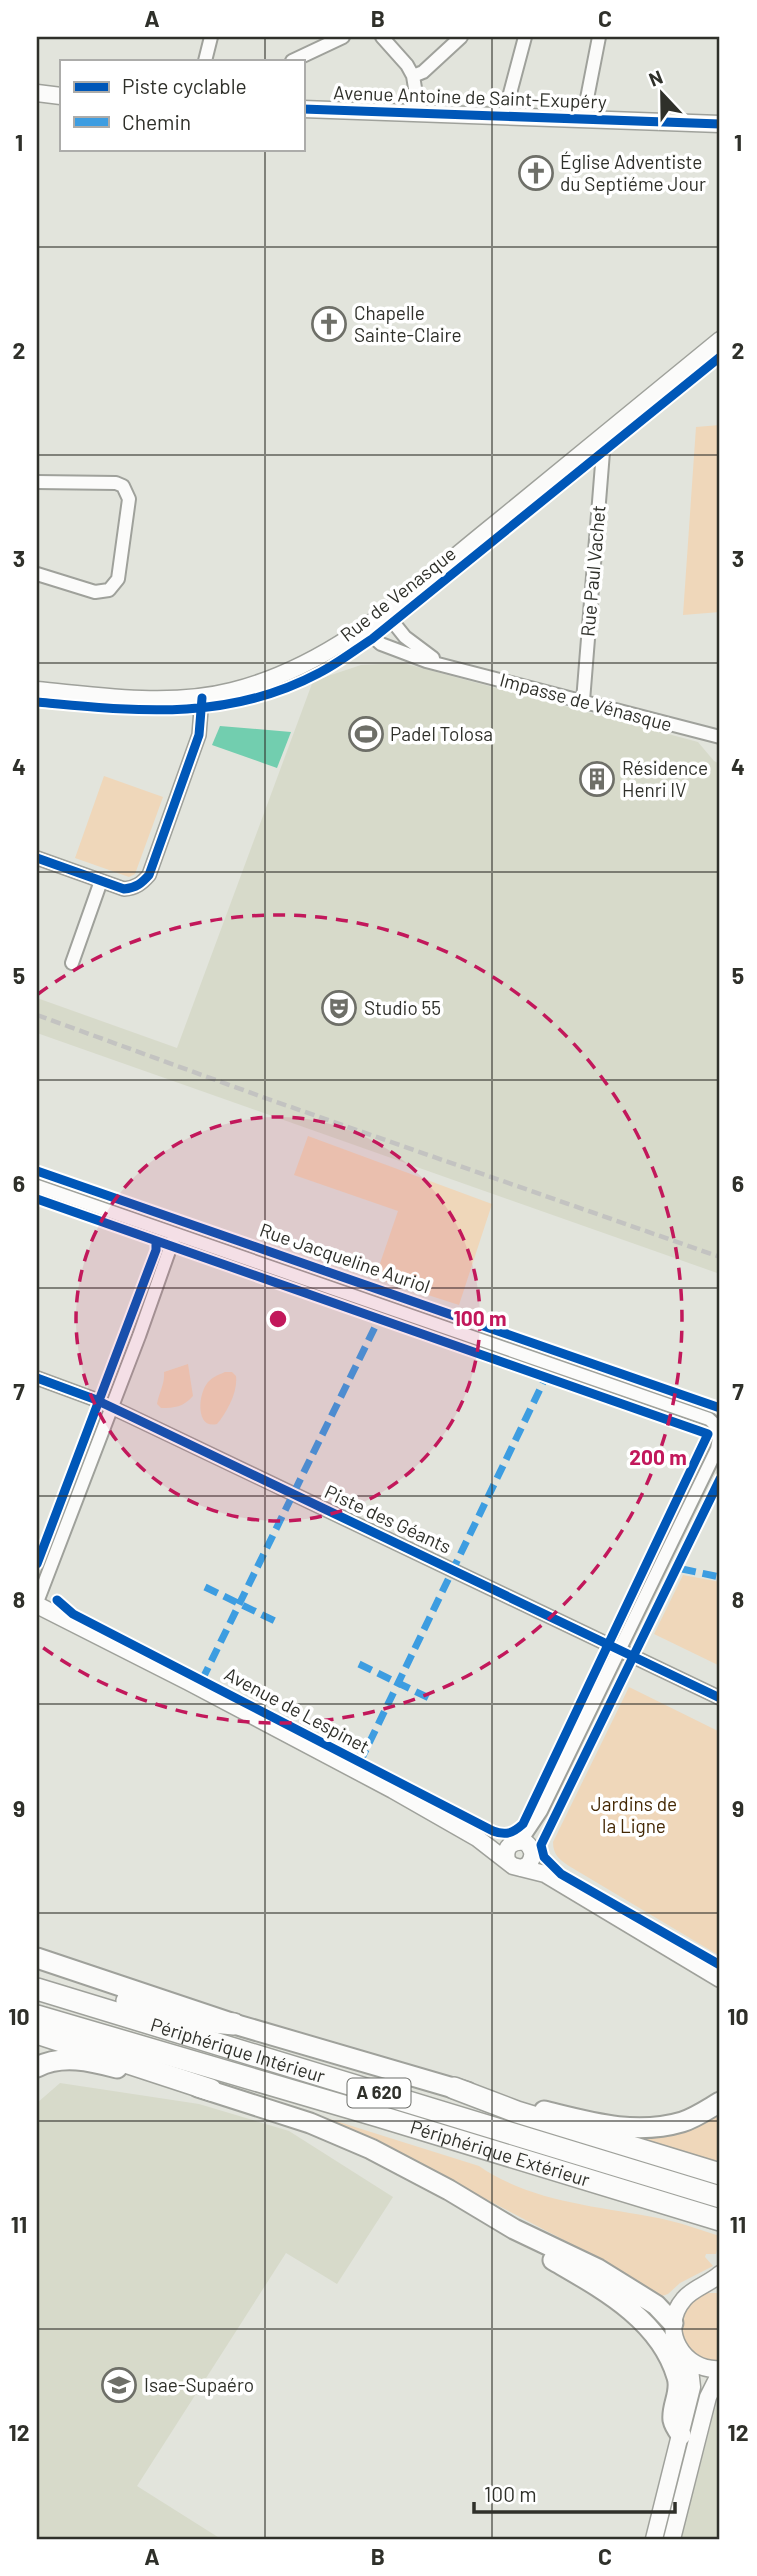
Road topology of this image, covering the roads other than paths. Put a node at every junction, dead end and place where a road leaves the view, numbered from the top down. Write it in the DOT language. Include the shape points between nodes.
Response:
graph roads {
  1 [pos="211,37"];
  2 [pos="343,37"];
  3 [pos="382,37"];
  4 [pos="461,37"];
  5 [pos="525,37"];
  6 [pos="598,37"];
  7 [pos="205,60"];
  8 [pos="294,60"];
  9 [pos="413,76"];
  10 [pos="37,93"];
  11 [pos="60,96"];
  12 [pos="304,109"];
  13 [pos="419,112"];
  14 [pos="504,116"];
  15 [pos="583,119"];
  16 [pos="720,124"];
  17 [pos="720,340"];
  18 [pos="596,442"];
  19 [pos="37,482"];
  20 [pos="37,574"];
  21 [pos="385,612"];
  22 [pos="363,628"];
  23 [pos="452,668"];
  24 [pos="37,690"];
  25 [pos="202,697"];
  26 [pos="583,701"];
  27 [pos="720,737"];
  28 [pos="37,858"];
  29 [pos="101,881"];
  30 [pos="72,963"];
  31 [pos="37,1186"];
  32 [pos="175,1234"];
  33 [pos="37,1378"];
  34 [pos="112,1408"];
  35 [pos="37,1604"];
  36 [pos="620,1649"];
  37 [pos="720,1698"];
  38 [pos="536,1821"];
  39 [pos="477,1838"];
  40 [pos="514,1842"];
  41 [pos="533,1853"];
  42 [pos="514,1864"];
  43 [pos="545,1874"];
  44 [pos="37,1958"];
  45 [pos="37,1979"];
  46 [pos="720,1979"];
  47 [pos="37,1989"];
  48 [pos="37,2016"];
  49 [pos="234,2024"];
  50 [pos="37,2033"];
  51 [pos="37,2067"];
  52 [pos="454,2088"];
  53 [pos="211,2090"];
  54 [pos="720,2102"];
  55 [pos="720,2174"];
  56 [pos="720,2197"];
  57 [pos="720,2220"];
  58 [pos="514,2229"];
  59 [pos="720,2274"];
  60 [pos="712,2286"];
  61 [pos="673,2323"];
  62 [pos="689,2360"];
  63 [pos="720,2371"];
  64 [pos="681,2435"];
  65 [pos="654,2539"];
  66 [pos="672,2539"];
  1 -- 7 [label="street"];
  2 -- 8 [label="street"];
  3 -- 9 [label="street"];
  4 -- 9 [label="street"];
  5 -- 14 [label="street"];
  6 -- 15 [label="street"];
  9 -- 13 [label="street"];
  10 -- 11 [label="street"];
  12 -- 13 [label="street, Avenue Antoine de Saint-Exupéry"];
  13 -- 14 [label="street, Avenue Antoine de Saint-Exupéry"];
  14 -- 15 [label="street, Avenue Antoine de Saint-Exupéry"];
  15 -- 16 [label="street, Avenue Antoine de Saint-Exupéry"];
  17 -- 18 [label="street, Rue de Venasque"];
  18 -- 21 [label="street, Rue de Venasque"];
  18 -- 26 [label="street, Rue Paul Vachet" via="603,452"];
  19 -- 20 [label="street" via="116,483 123,486 129,499 118,579 109,590 95,592"];
  21 -- 22 [label="street, Rue de Venasque"];
  21 -- 23 [label="street, Impasse de Vénasque" via="418,649"];
  22 -- 23 [label="street, Impasse de Vénasque" via="386,647"];
  22 -- 25 [label="street, Rue de Venasque" via="289,673"];
  23 -- 26 [label="street, Impasse de Vénasque"];
  24 -- 25 [label="street, Rue de Venasque" via="164,700"];
  25 -- 29 [label="street" via="199,735 149,875 132,888"];
  26 -- 27 [label="street, Impasse de Vénasque"];
  28 -- 29 [label="street"];
  29 -- 30 [label="street"];
  31 -- 32 [label="street, Rue Jacqueline Auriol"];
  32 -- 34 [label="street"];
  32 -- 36 [label="street, Rue Jacqueline Auriol" via="717,1425 717,1449"];
  33 -- 34 [label="street, Piste des Géants"];
  34 -- 35 [label="street"];
  34 -- 36 [label="street, Piste des Géants"];
  35 -- 39 [label="street, Avenue de Lespinet"];
  36 -- 37 [label="street, Piste des Géants"];
  36 -- 38 [label="street, Rue Jacqueline Auriol"];
  38 -- 40 [label="street, Rue Jacqueline Auriol"];
  38 -- 41 [label="street, Rue Jacqueline Auriol"];
  39 -- 40 [label="street, Avenue de Lespinet"];
  39 -- 42 [label="street, Avenue de Lespinet"];
  40 -- 41 [label="street" via="525,1842"];
  40 -- 42 [label="street" via="506,1852"];
  41 -- 42 [label="street" via="528,1865"];
  41 -- 43 [label="street, Avenue de Lespinet"];
  42 -- 43 [label="street, Avenue de Lespinet"];
  43 -- 46 [label="street, Avenue de Lespinet"];
  44 -- 49 [label="main road"];
  45 -- 49 [label="highway" via="202,2021"];
  47 -- 56 [label="highway, Périphérique Intérieur / A 620"];
  48 -- 57 [label="highway, Périphérique Extérieur / A 620"];
  49 -- 52 [label="main road"];
  50 -- 53 [label="highway"];
  51 -- 53 [label="main road" via="74,2059"];
  52 -- 54 [label="main road" via="627,2129 684,2121"];
  52 -- 55 [label="highway"];
  53 -- 58 [label="main road" via="371,2149"];
  58 -- 61 [label="main road" via="598,2269 656,2305"];
  58 -- 64 [label="main road" via="539,2251 625,2304 641,2320 678,2380 673,2419"];
  59 -- 60 [label="street"];
  60 -- 61 [label="street" via="684,2299"];
  61 -- 62 [label="street" via="676,2343"];
  62 -- 63 [label="street"];
  62 -- 64 [label="street" via="692,2387"];
  63 -- 66 [label="street" via="708,2398"];
  64 -- 65 [label="street"];
}
